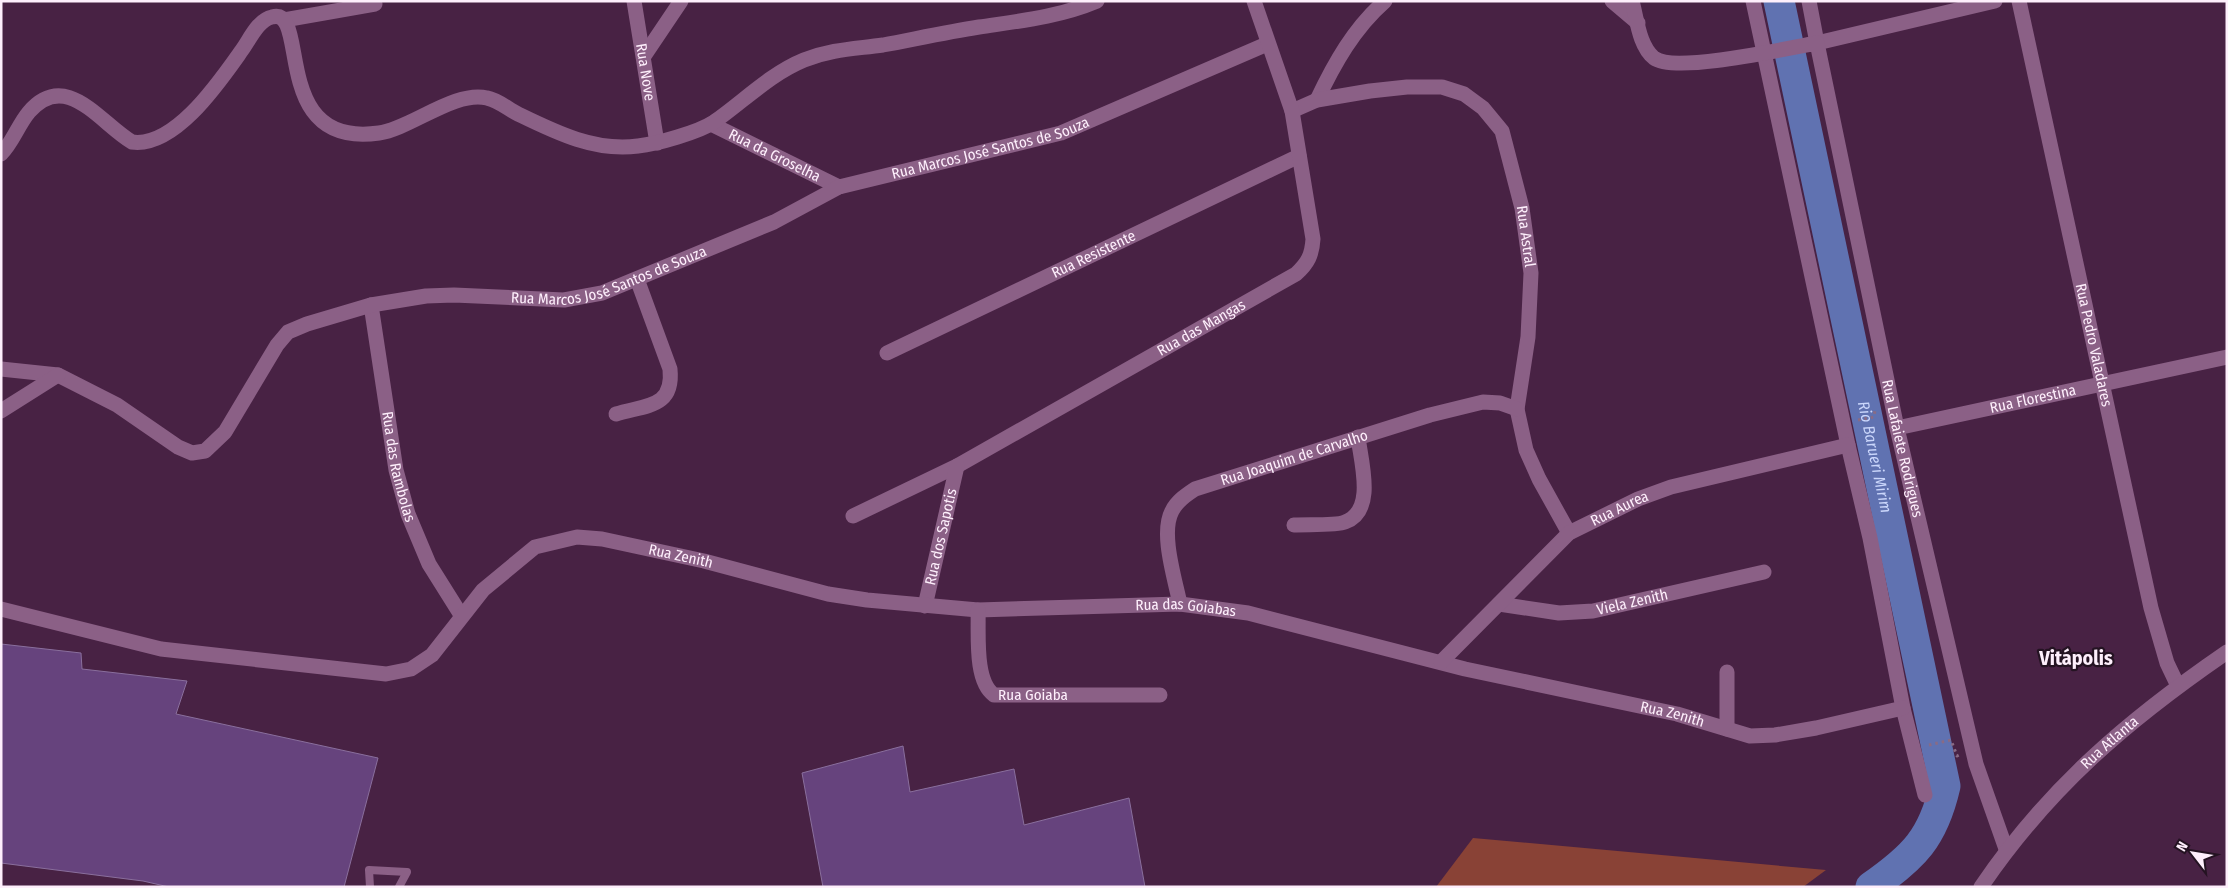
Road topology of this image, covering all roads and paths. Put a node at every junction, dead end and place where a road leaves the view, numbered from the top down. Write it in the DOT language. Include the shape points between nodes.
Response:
graph roads {
  1 [pos="634,1"];
  2 [pos="681,1"];
  3 [pos="1097,1"];
  4 [pos="1254,1"];
  5 [pos="1385,1"];
  6 [pos="1612,1"];
  7 [pos="1632,1"];
  8 [pos="1753,1"];
  9 [pos="1809,1"];
  10 [pos="1995,1"];
  11 [pos="2019,1"];
  12 [pos="375,4"];
  13 [pos="284,20"];
  14 [pos="1638,23"];
  15 [pos="1267,44"];
  16 [pos="1812,44"];
  17 [pos="1770,52"];
  18 [pos="644,56"];
  19 [pos="1317,100"];
  20 [pos="1292,111"];
  21 [pos="711,124"];
  22 [pos="657,143"];
  23 [pos="1,154"];
  24 [pos="1299,156"];
  25 [pos="839,187"];
  26 [pos="637,279"];
  27 [pos="371,305"];
  28 [pos="887,353"];
  29 [pos="2227,357"];
  30 [pos="1,369"];
  31 [pos="58,375"];
  32 [pos="2102,383"];
  33 [pos="1875,405"];
  34 [pos="1517,409"];
  35 [pos="1,411"];
  36 [pos="616,414"];
  37 [pos="1874,417"];
  38 [pos="1897,428"];
  39 [pos="1358,437"];
  40 [pos="1848,445"];
  41 [pos="957,466"];
  42 [pos="853,516"];
  43 [pos="1294,525"];
  44 [pos="1569,534"];
  45 [pos="1764,572"];
  46 [pos="1180,604"];
  47 [pos="1498,604"];
  48 [pos="925,606"];
  49 [pos="1,609"];
  50 [pos="978,610"];
  51 [pos="461,615"];
  52 [pos="2227,652"];
  53 [pos="1441,662"];
  54 [pos="1728,672"];
  55 [pos="2178,686"];
  56 [pos="1160,695"];
  57 [pos="1903,708"];
  58 [pos="1728,729"];
  59 [pos="1951,740"];
  60 [pos="1923,746"];
  61 [pos="1925,795"];
  62 [pos="2006,850"];
  63 [pos="370,887"];
  64 [pos="399,887"];
  65 [pos="1981,887"];
  1 -- 18 [label="street, Rua Nove"];
  2 -- 18 [label="street"];
  3 -- 21 [label="street" via="1025,20 880,45 843,48 780,71"];
  4 -- 15 [label="street, Rua das Mangas"];
  5 -- 19 [label="street" via="1351,39"];
  6 -- 14 [label="street"];
  7 -- 14 [label="street"];
  8 -- 17 [label="street"];
  9 -- 16 [label="street, Rua Lafaiete Rodrigues"];
  10 -- 16 [label="street"];
  11 -- 32 [label="street, Rua Pedro Valadares"];
  12 -- 13 [label="street"];
  13 -- 22 [label="street" via="290,31 306,103 317,119 330,127 355,134 381,133 451,104 486,97 554,131 591,144 616,148"];
  13 -- 23 [label="street" via="278,16 264,21 185,120 153,140 132,142 75,99 51,96 28,113"];
  14 -- 17 [label="street" via="1644,46 1654,58 1666,64"];
  15 -- 20 [label="street, Rua das Mangas"];
  15 -- 25 [label="street, Rua Marcos José Santos de Souza" via="1062,133"];
  16 -- 17 [label="street"];
  16 -- 38 [label="street, Rua Lafaiete Rodrigues"];
  17 -- 40 [label="street"];
  18 -- 22 [label="street, Rua Nove"];
  19 -- 20 [label="street, Rua Astral"];
  19 -- 34 [label="street, Rua Astral" via="1407,86 1442,87 1464,94 1483,108 1502,131 1522,208 1531,273 1528,337"];
  20 -- 24 [label="street, Rua das Mangas"];
  21 -- 22 [label="street"];
  21 -- 25 [label="street, Rua da Groselha"];
  24 -- 28 [label="street, Rua Resistente"];
  24 -- 41 [label="street, Rua das Mangas" via="1313,239 1312,253 1306,265 1296,274"];
  25 -- 26 [label="street, Rua Marcos José Santos de Souza" via="774,222"];
  26 -- 27 [label="street, Rua Marcos José Santos de Souza" via="602,294 564,300 454,295 404,298"];
  26 -- 36 [label="street" via="670,369 672,384 662,401"];
  27 -- 31 [label="street, Rua Marcos José Santos de Souza" via="288,332 267,359 225,432 205,451 192,453 178,447 117,405"];
  27 -- 51 [label="street, Rua das Rambolas" via="396,470 408,514 429,564"];
  29 -- 32 [label="street, Rua Florestina"];
  30 -- 31 [label="street, Rua Marcos José Santos de Souza"];
  31 -- 35 [label="street"];
  32 -- 38 [label="street, Rua Florestina"];
  32 -- 55 [label="street, Rua Pedro Valadares" via="2151,608"];
  33 -- 37 [label="path"];
  34 -- 39 [label="street, Rua Joaquim de Carvalho" via="1483,402"];
  34 -- 44 [label="street, Rua Astral" via="1526,450"];
  38 -- 62 [label="street, Rua Lafaiete Rodrigues" via="1976,764"];
  39 -- 43 [label="street" via="1365,498 1359,511 1345,522"];
  39 -- 46 [label="street, Rua Joaquim de Carvalho" via="1195,489 1180,499 1171,512 1167,528"];
  40 -- 44 [label="street, Rua Aurea" via="1671,487 1638,498"];
  40 -- 57 [label="street"];
  41 -- 42 [label="street, Rua das Mangas"];
  41 -- 48 [label="street, Rua dos Sapotis"];
  44 -- 47 [label="street, Rua Aurea"];
  45 -- 47 [label="street, Viela Zenith" via="1593,611 1559,613"];
  46 -- 50 [label="street, Rua das Goiabas"];
  46 -- 53 [label="street, Rua das Goiabas" via="1248,613"];
  47 -- 53 [label="street, Rua Aurea"];
  48 -- 50 [label="street, Rua das Goiabas"];
  48 -- 51 [label="street, Rua Zenith" via="828,594 704,561 602,538 576,536 535,547 483,590"];
  49 -- 51 [label="street, Rua Zenith" via="161,649 386,674 411,669 432,656"];
  50 -- 56 [label="street, Rua Goiaba" via="982,678 986,689 994,695"];
  52 -- 55 [label="street, Rua Atlanta"];
  53 -- 58 [label="street, Rua Zenith" via="1677,714"];
  54 -- 58 [label="street"];
  55 -- 62 [label="street, Rua Atlanta" via="2068,778"];
  57 -- 58 [label="street, Rua Zenith" via="1775,735 1750,736"];
  57 -- 61 [label="street"];
  59 -- 60 [label="path"];
  62 -- 65 [label="street, Rua Atlanta"];
  63 -- 64 [label="lane" via="369,870 407,872"];
}
